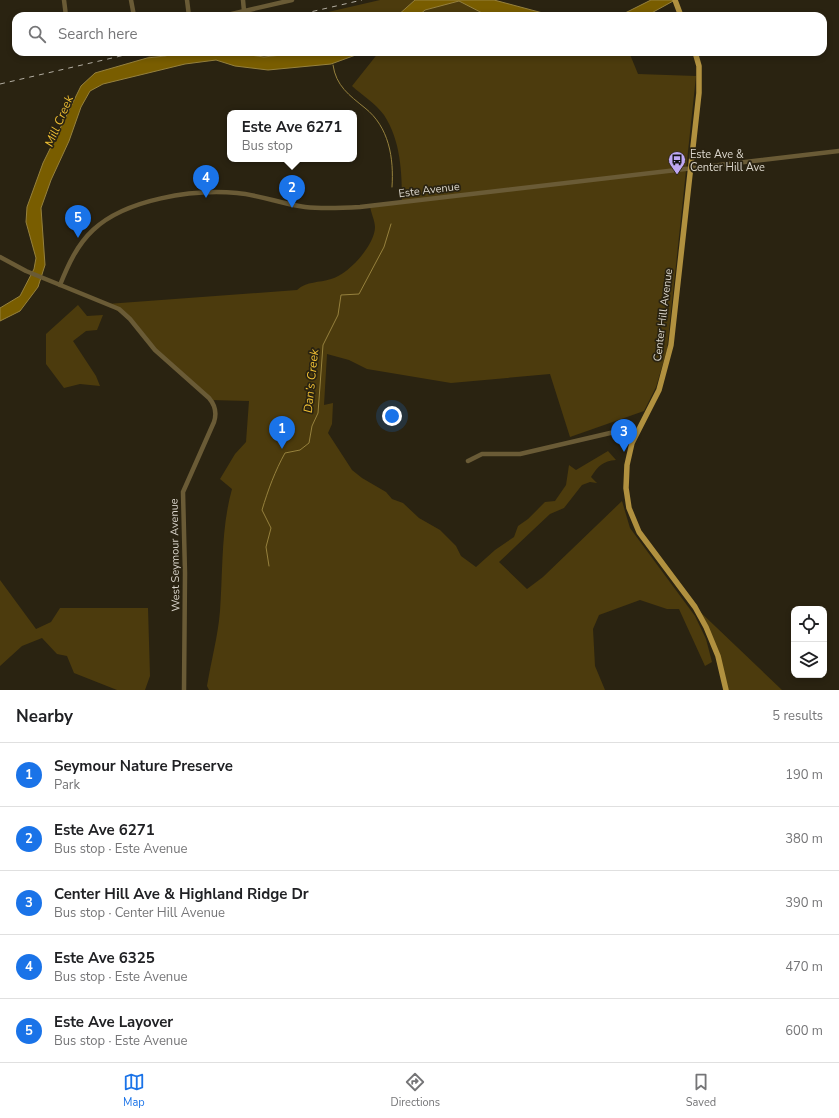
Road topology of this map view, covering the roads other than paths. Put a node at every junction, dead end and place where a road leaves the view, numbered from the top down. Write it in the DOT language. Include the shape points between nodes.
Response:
graph roads {
  1 [pos="64,0"];
  2 [pos="131,0"];
  3 [pos="187,0"];
  4 [pos="243,0"];
  5 [pos="292,0"];
  6 [pos="244,11"];
  7 [pos="66,12"];
  8 [pos="133,12"];
  9 [pos="188,12"];
  10 [pos="240,12"];
  11 [pos="696,56"];
  12 [pos="839,151"];
  13 [pos="690,169"];
  14 [pos="0,256"];
  15 [pos="60,285"];
  16 [pos="636,434"];
  17 [pos="468,461"];
  18 [pos="184,690"];
  19 [pos="726,690"];
  1 -- 7 [label="street"];
  2 -- 8 [label="street"];
  3 -- 9 [label="street"];
  4 -- 6 [label="street"];
  5 -- 6 [label="street"];
  6 -- 10 [label="street"];
  11 -- 13 [label="main road, Center Hill Avenue" via="699,66 699,93"];
  12 -- 13 [label="street, Este Avenue"];
  13 -- 15 [label="street, Este Avenue" via="360,207 306,207 238,193 183,195 136,206 106,220 92,231 78,248"];
  13 -- 16 [label="main road, Center Hill Avenue" via="667,366 659,390"];
  14 -- 15 [label="street, West Seymour Avenue" via="16,267"];
  15 -- 18 [label="street, West Seymour Avenue" via="125,314 154,350 209,398 216,409 214,422 183,492"];
  16 -- 17 [label="street" via="623,430 520,454 482,454"];
  16 -- 19 [label="main road, Center Hill Avenue" via="629,454 626,476 631,515 643,539 701,617 718,656"];
}
